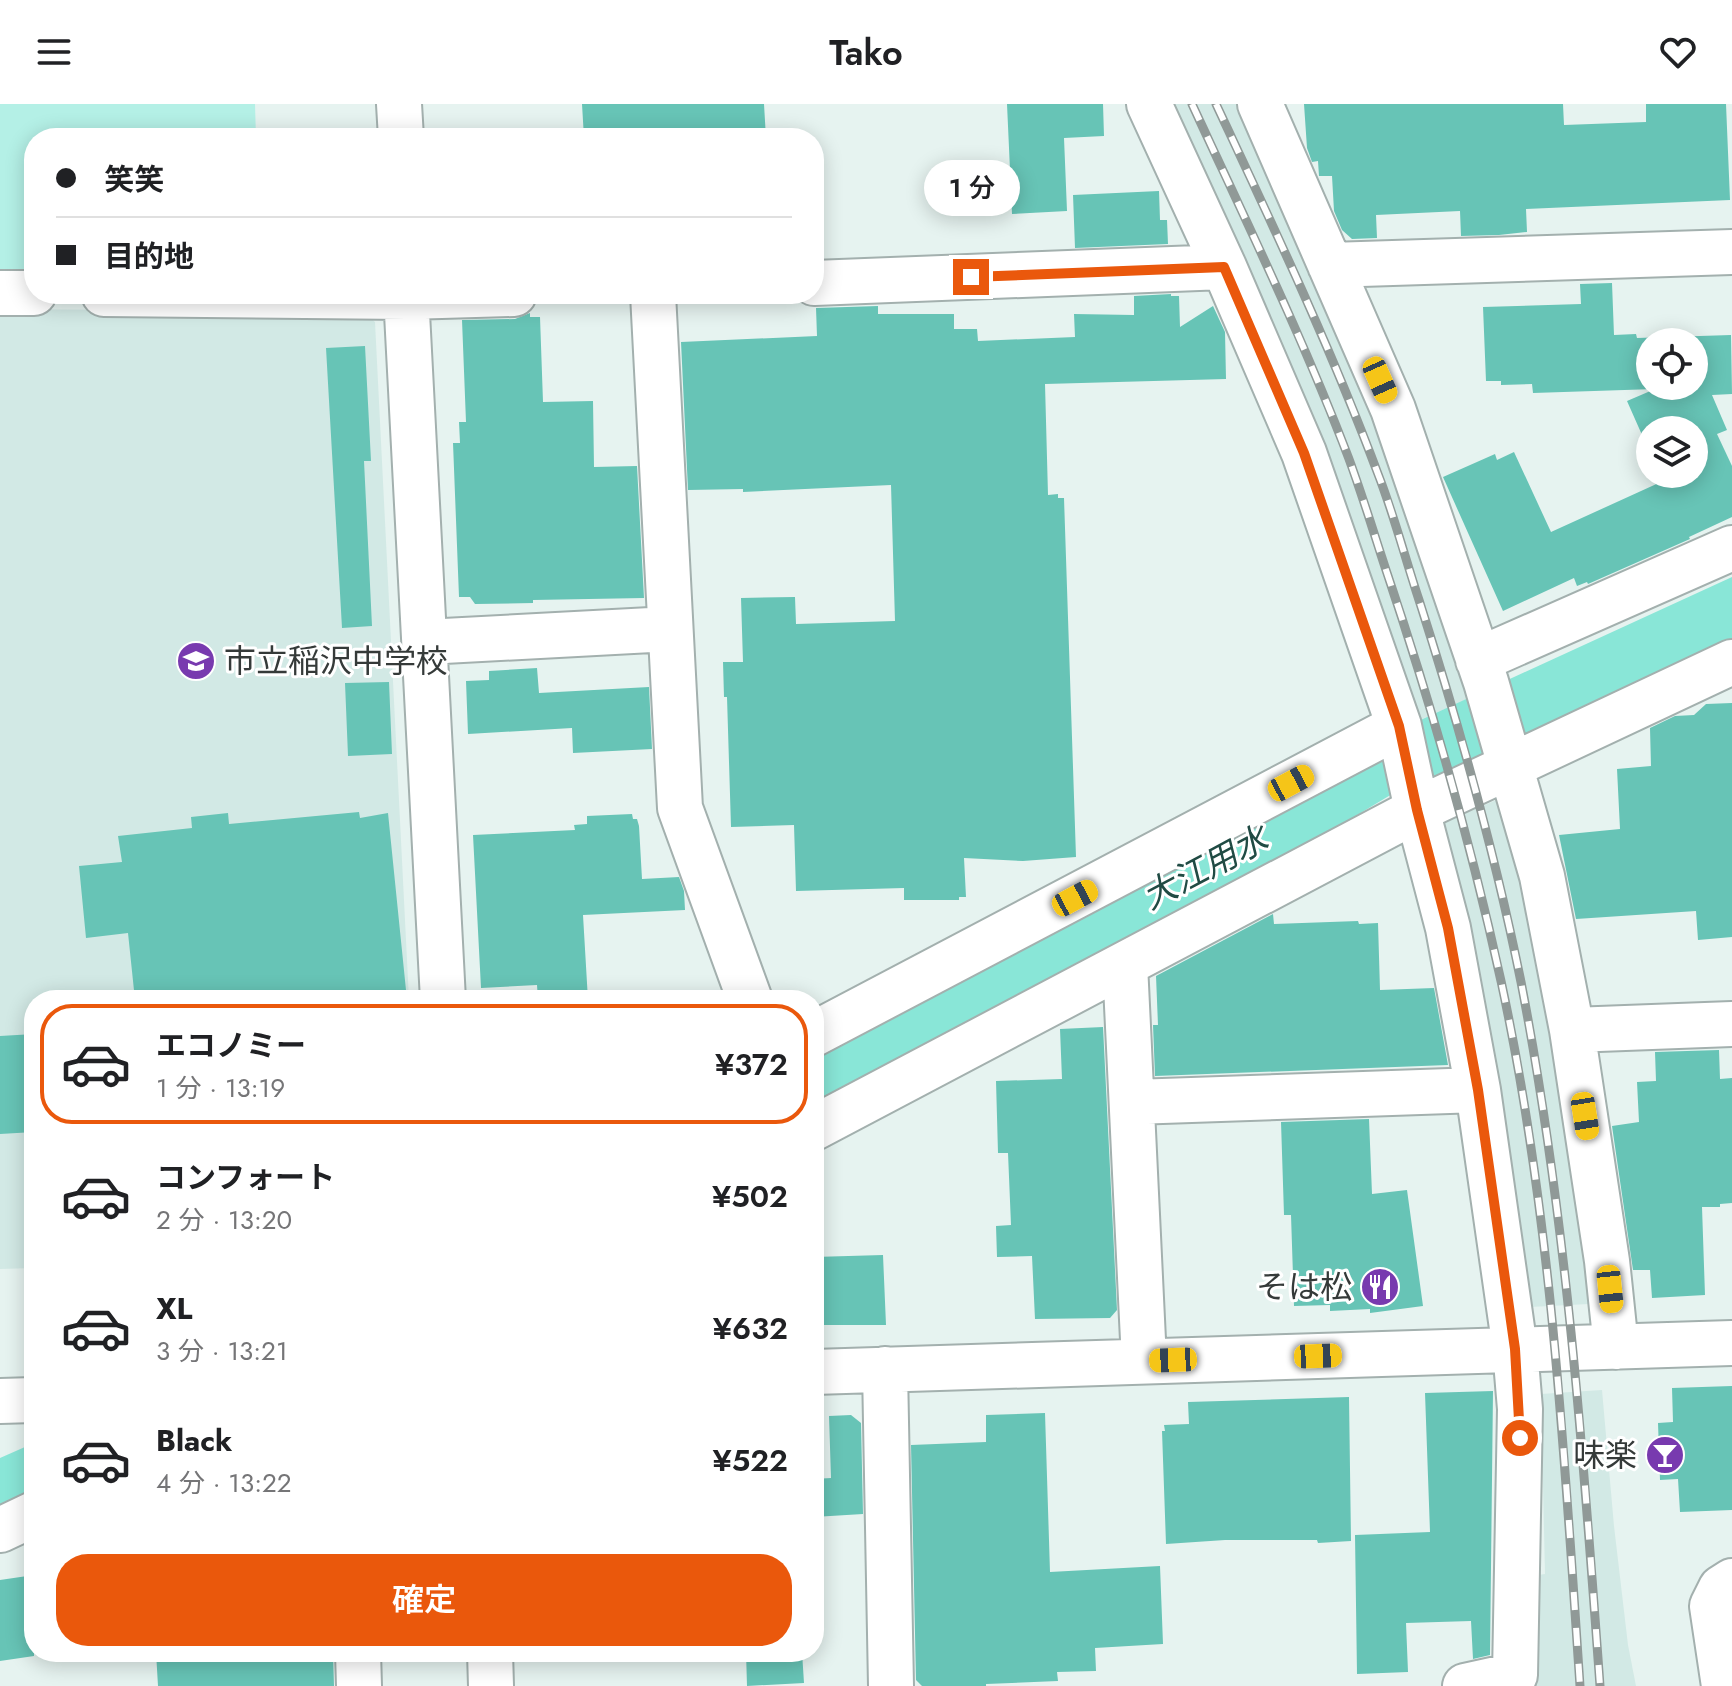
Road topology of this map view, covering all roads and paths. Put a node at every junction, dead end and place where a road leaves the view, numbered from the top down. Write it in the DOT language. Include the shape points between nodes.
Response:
graph roads {
  1 [pos="399,104"];
  2 [pos="1149,104"];
  3 [pos="1260,104"];
  4 [pos="400,128"];
  5 [pos="1732,252"];
  6 [pos="1330,265"];
  7 [pos="1224,267"];
  8 [pos="824,283"];
  9 [pos="0,293"];
  10 [pos="24,293"];
  11 [pos="406,304"];
  12 [pos="654,304"];
  13 [pos="1732,548"];
  14 [pos="670,629"];
  15 [pos="425,642"];
  16 [pos="1732,662"];
  17 [pos="1482,671"];
  18 [pos="1399,728"];
  19 [pos="1507,758"];
  20 [pos="1415,802"];
  21 [pos="1125,964"];
  22 [pos="442,990"];
  23 [pos="746,990"];
  24 [pos="1732,1024"];
  25 [pos="824,1029"];
  26 [pos="1572,1030"];
  27 [pos="1478,1090"];
  28 [pos="1133,1102"];
  29 [pos="824,1123"];
  30 [pos="1732,1343"];
  31 [pos="1616,1347"];
  32 [pos="1515,1349"];
  33 [pos="1144,1361"];
  34 [pos="885,1369"];
  35 [pos="824,1372"];
  36 [pos="24,1400"];
  37 [pos="0,1401"];
  38 [pos="24,1519"];
  39 [pos="0,1530"];
  40 [pos="1732,1581"];
  41 [pos="358,1662"];
  42 [pos="490,1662"];
  43 [pos="359,1686"];
  44 [pos="491,1686"];
  45 [pos="891,1686"];
  46 [pos="1465,1686"];
  47 [pos="1724,1686"];
  1 -- 4 [label="street"];
  2 -- 7 [label="street"];
  3 -- 6 [label="street"];
  5 -- 6 [label="street"];
  6 -- 17 [label="street" via="1393,409"];
  7 -- 8 [label="street"];
  7 -- 18 [label="street" via="1304,453"];
  9 -- 10 [label="street"];
  11 -- 15 [label="street"];
  12 -- 14 [label="street"];
  13 -- 17 [label="street"];
  14 -- 15 [label="street"];
  14 -- 23 [label="street" via="680,808"];
  15 -- 22 [label="street"];
  16 -- 19 [label="street"];
  17 -- 19 [label="street"];
  18 -- 20 [label="street"];
  18 -- 25 [label="street"];
  19 -- 20 [label="street"];
  19 -- 26 [label="street" via="1542,876"];
  20 -- 21 [label="street"];
  20 -- 27 [label="street" via="1448,928"];
  21 -- 28 [label="street"];
  21 -- 29 [label="street"];
  24 -- 26 [label="street"];
  26 -- 31 [label="street"];
  27 -- 28 [label="street"];
  27 -- 32 [label="street"];
  28 -- 33 [label="street"];
  30 -- 31 [label="street"];
  31 -- 32 [label="street"];
  32 -- 33 [label="street"];
  32 -- 46 [label="street" via="1520,1409 1515,1675"];
  33 -- 34 [label="street"];
  34 -- 35 [label="street"];
  34 -- 45 [label="street"];
  36 -- 37 [label="street"];
  38 -- 39 [label="street"];
  40 -- 47 [label="street" via="1721,1588 1712,1606"];
  41 -- 43 [label="street"];
  42 -- 44 [label="street"];
}
